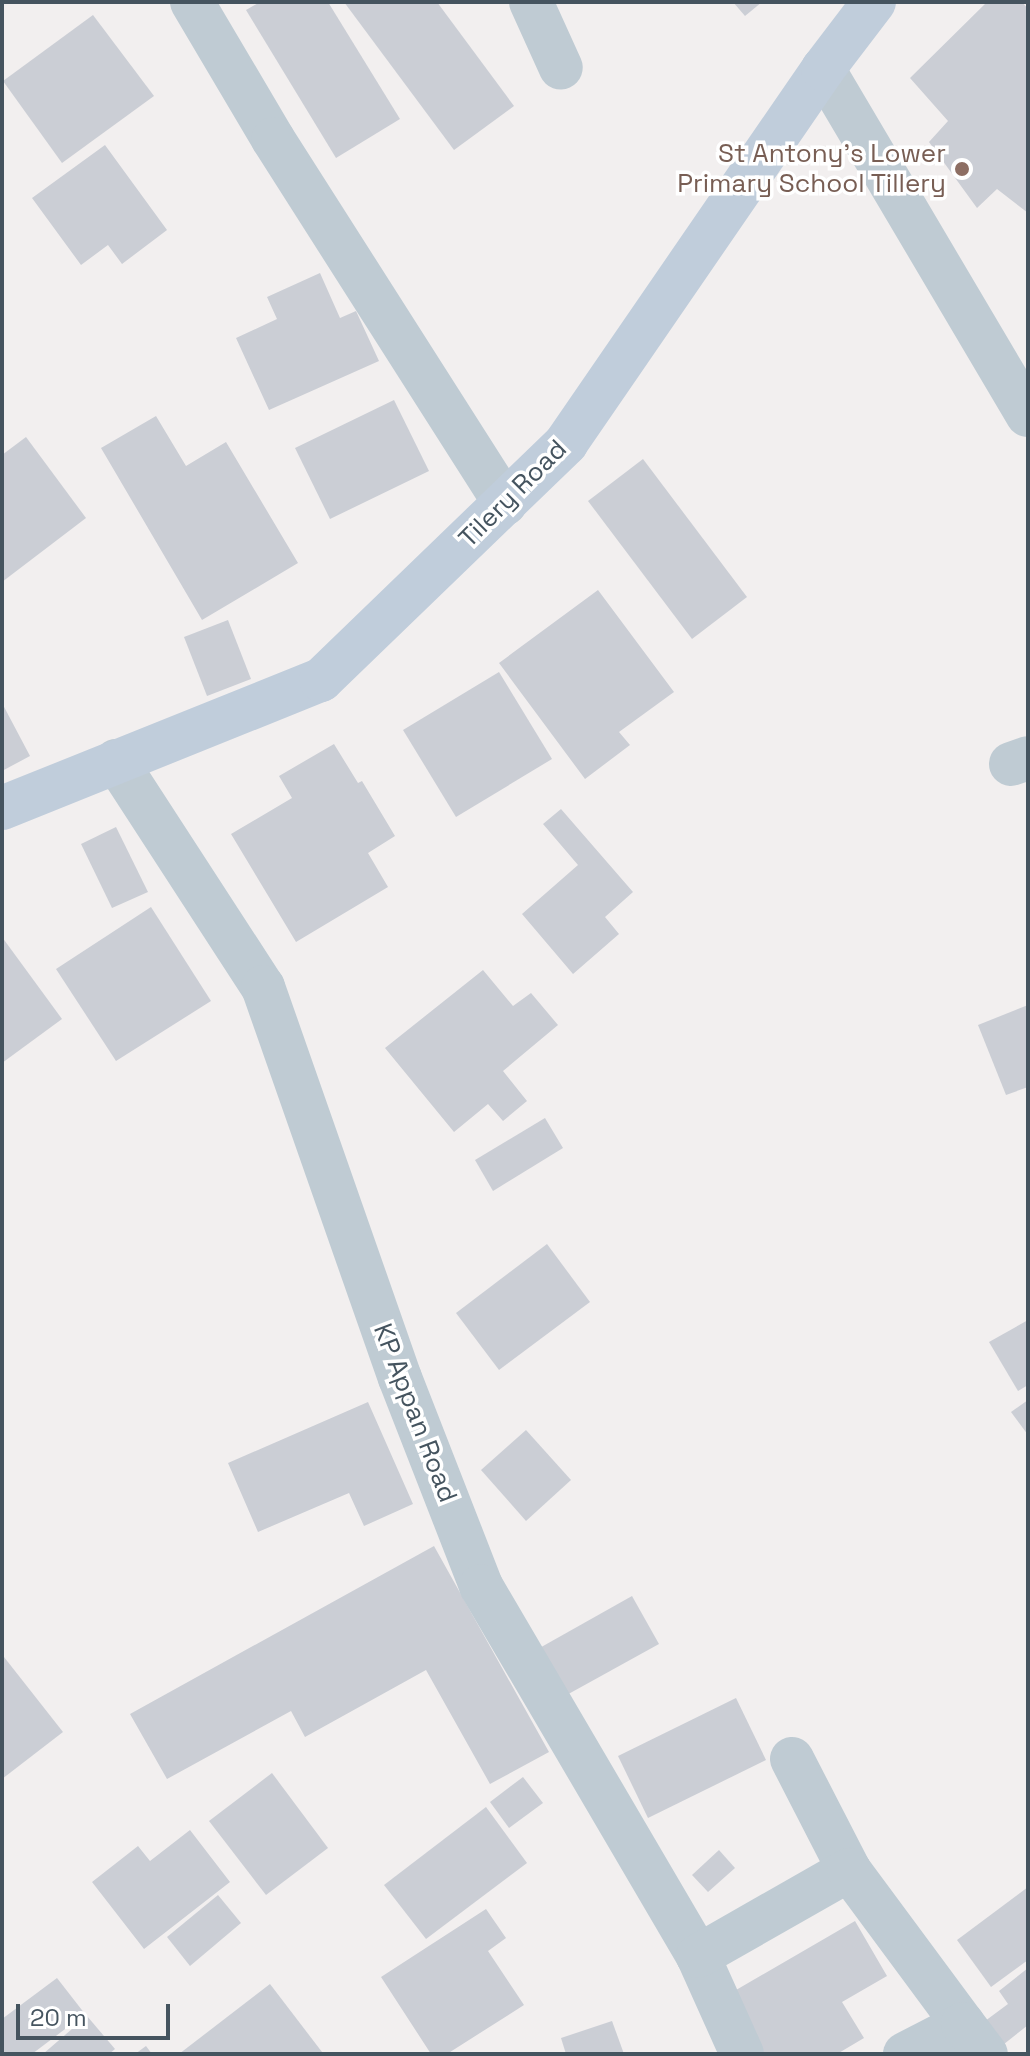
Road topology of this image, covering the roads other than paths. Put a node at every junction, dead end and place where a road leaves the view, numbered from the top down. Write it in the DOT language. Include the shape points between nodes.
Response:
graph roads {
  1 [pos="192,2"];
  2 [pos="531,2"];
  3 [pos="874,2"];
  4 [pos="561,68"];
  5 [pos="823,69"];
  6 [pos="1028,415"];
  7 [pos="505,503"];
  8 [pos="116,761"];
  9 [pos="2,808"];
  10 [pos="792,1759"];
  11 [pos="849,1870"];
  12 [pos="698,1956"];
  13 [pos="975,2039"];
  14 [pos="742,2054"];
  15 [pos="905,2054"];
  1 -- 7 [label="street"];
  2 -- 4 [label="street"];
  3 -- 5 [label="street, Tilery Road"];
  5 -- 6 [label="street"];
  5 -- 7 [label="street, Tilery Road" via="566,443"];
  7 -- 8 [label="street, Tilery Road" via="321,680"];
  8 -- 9 [label="street, Tilery Road"];
  8 -- 12 [label="street, KP Appan Road" via="263,987 400,1378 481,1586"];
  10 -- 11 [label="street"];
  11 -- 12 [label="street"];
  11 -- 13 [label="street"];
  12 -- 14 [label="street, KP Appan Road"];
  13 -- 15 [label="street"];
}
